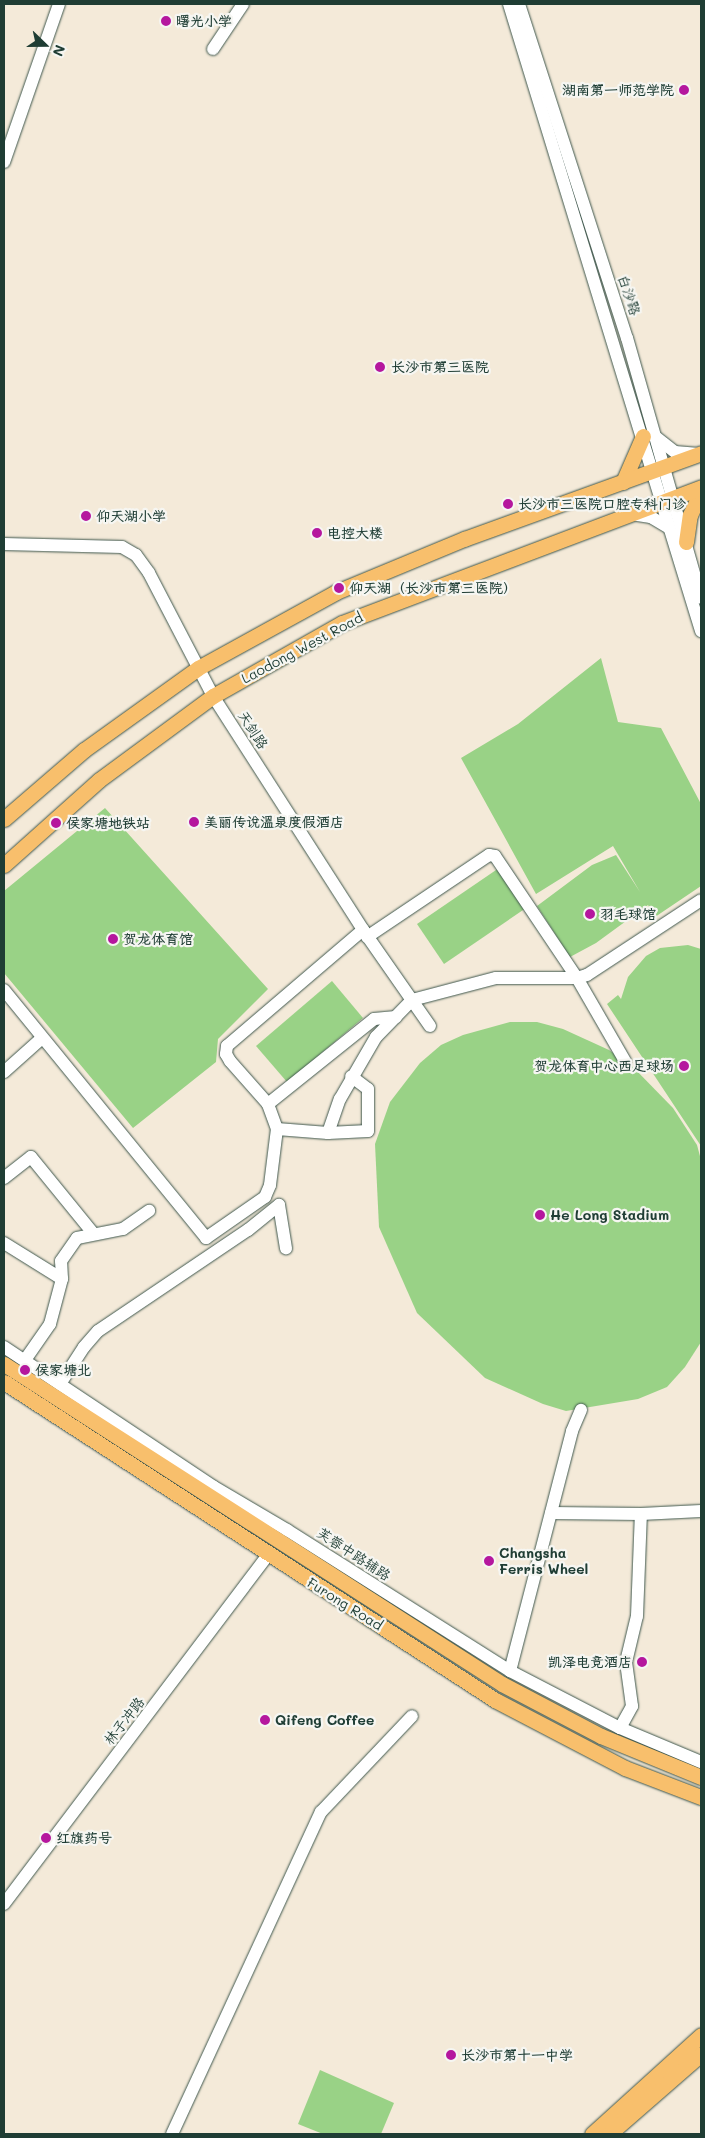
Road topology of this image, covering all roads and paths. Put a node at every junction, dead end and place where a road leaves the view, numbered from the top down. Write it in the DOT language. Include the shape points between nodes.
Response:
graph roads {
  1 [pos="59,4"];
  2 [pos="244,4"];
  3 [pos="509,4"];
  4 [pos="519,4"];
  5 [pos="213,49"];
  6 [pos="4,162"];
  7 [pos="650,437"];
  8 [pos="700,453"];
  9 [pos="659,469"];
  10 [pos="623,482"];
  11 [pos="701,489"];
  12 [pos="667,500"];
  13 [pos="631,514"];
  14 [pos="669,528"];
  15 [pos="686,542"];
  16 [pos="4,544"];
  17 [pos="701,595"];
  18 [pos="701,631"];
  19 [pos="198,668"];
  20 [pos="213,696"];
  21 [pos="4,819"];
  22 [pos="4,865"];
  23 [pos="701,900"];
  24 [pos="365,934"];
  25 [pos="577,978"];
  26 [pos="4,990"];
  27 [pos="412,1000"];
  28 [pos="396,1016"];
  29 [pos="430,1026"];
  30 [pos="42,1038"];
  31 [pos="625,1061"];
  32 [pos="4,1072"];
  33 [pos="351,1076"];
  34 [pos="268,1104"];
  35 [pos="277,1129"];
  36 [pos="328,1134"];
  37 [pos="4,1178"];
  38 [pos="149,1211"];
  39 [pos="93,1233"];
  40 [pos="4,1243"];
  41 [pos="286,1248"];
  42 [pos="62,1279"];
  43 [pos="4,1347"];
  44 [pos="24,1360"];
  45 [pos="4,1364"];
  46 [pos="4,1382"];
  47 [pos="60,1384"];
  48 [pos="581,1410"];
  49 [pos="701,1511"];
  50 [pos="551,1513"];
  51 [pos="641,1514"];
  52 [pos="268,1555"];
  53 [pos="510,1671"];
  54 [pos="412,1716"];
  55 [pos="620,1728"];
  56 [pos="701,1762"];
  57 [pos="701,1777"];
  58 [pos="701,1797"];
  59 [pos="4,1904"];
  60 [pos="701,2035"];
  61 [pos="701,2054"];
  62 [pos="613,2128"];
  63 [pos="172,2134"];
  64 [pos="588,2134"];
  65 [pos="592,2134"];
  1 -- 6 [label="street"];
  2 -- 5 [label="street"];
  3 -- 7 [label="street, 白沙路"];
  4 -- 7 [label="street, 白沙路"];
  7 -- 8 [label="street" via="675,452"];
  7 -- 9 [label="street, 白沙路"];
  7 -- 10 [label="main road"];
  8 -- 9 [label="main road"];
  9 -- 10 [label="main road"];
  9 -- 12 [label="street, 白沙路"];
  10 -- 19 [label="main road" via="464,539 336,592"];
  11 -- 12 [label="main road, Laodong West Road"];
  11 -- 15 [label="main road" via="690,515"];
  12 -- 13 [label="main road, Laodong West Road"];
  12 -- 14 [label="street"];
  12 -- 15 [label="street, 白沙路"];
  13 -- 14 [label="street" via="651,518"];
  13 -- 20 [label="main road, Laodong West Road" via="342,623"];
  14 -- 18 [label="street"];
  15 -- 17 [label="street, 白沙路"];
  16 -- 19 [label="street, 天剑路" via="122,547 136,555 149,573"];
  19 -- 20 [label="street, 天剑路"];
  19 -- 21 [label="main road" via="84,750"];
  20 -- 22 [label="main road, Laodong West Road" via="99,780"];
  20 -- 24 [label="street, 天剑路"];
  23 -- 25 [label="street" via="587,975"];
  24 -- 25 [label="street" via="489,855 495,856"];
  24 -- 27 [label="street, 天剑路"];
  24 -- 34 [label="street" via="227,1046 226,1054 230,1061"];
  25 -- 27 [label="street" via="496,978"];
  25 -- 31 [label="street"];
  26 -- 30 [label="street"];
  27 -- 28 [label="street"];
  27 -- 29 [label="street, 天剑路"];
  28 -- 33 [label="street" via="376,1036"];
  28 -- 34 [label="street" via="374,1019"];
  30 -- 32 [label="street"];
  30 -- 35 [label="street" via="206,1238 265,1197 270,1185"];
  33 -- 36 [label="street"];
  33 -- 36 [label="street" via="368,1089 368,1131"];
  34 -- 35 [label="street"];
  35 -- 36 [label="street"];
  37 -- 39 [label="street" via="31,1157"];
  38 -- 39 [label="street" via="123,1229"];
  39 -- 42 [label="street" via="77,1238 61,1261"];
  40 -- 42 [label="street"];
  41 -- 47 [label="street" via="279,1206 98,1331"];
  42 -- 44 [label="street" via="50,1324"];
  43 -- 44 [label="street, 芙蓉中路辅路"];
  44 -- 47 [label="street, 芙蓉中路辅路"];
  45 -- 57 [label="main road, Furong Road" via="502,1684 601,1736"];
  46 -- 52 [label="main road, Furong Road"];
  47 -- 53 [label="street, 芙蓉中路辅路" via="207,1483"];
  48 -- 50 [label="street" via="572,1430"];
  49 -- 51 [label="street"];
  50 -- 51 [label="street"];
  50 -- 53 [label="street"];
  51 -- 55 [label="street" via="637,1616 626,1662 632,1706"];
  52 -- 58 [label="main road, Furong Road" via="495,1700 625,1768"];
  52 -- 59 [label="street, 林子冲路"];
  53 -- 55 [label="street, 芙蓉中路辅路"];
  54 -- 63 [label="street" via="321,1812"];
  55 -- 56 [label="street, 芙蓉中路辅路"];
  60 -- 62 [label="main road"];
  61 -- 62 [label="main road"];
  62 -- 64 [label="main road"];
  62 -- 65 [label="main road"];
}
